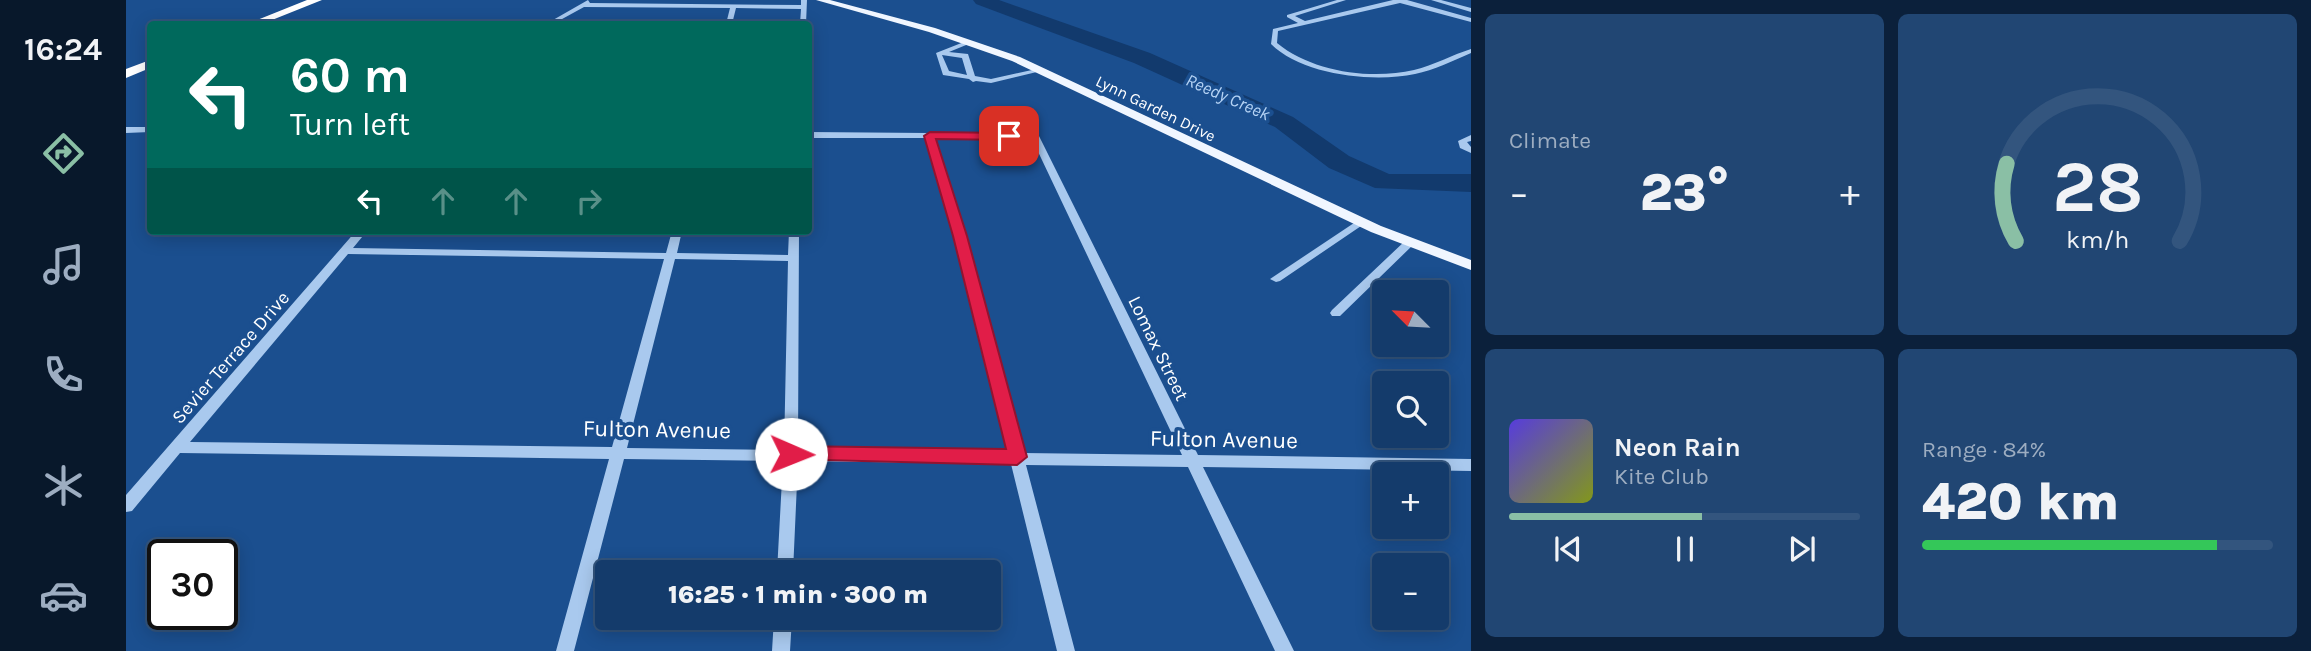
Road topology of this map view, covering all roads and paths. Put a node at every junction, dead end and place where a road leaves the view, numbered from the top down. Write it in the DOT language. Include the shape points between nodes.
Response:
graph roads {
  1 [pos="317,0"];
  2 [pos="591,0"];
  3 [pos="820,0"];
  4 [pos="1343,0"];
  5 [pos="1400,0"];
  6 [pos="1434,0"];
  7 [pos="279,1"];
  8 [pos="804,4"];
  9 [pos="1330,4"];
  10 [pos="580,5"];
  11 [pos="734,6"];
  12 [pos="1471,10"];
  13 [pos="1356,11"];
  14 [pos="1471,20"];
  15 [pos="249,21"];
  16 [pos="261,21"];
  17 [pos="554,21"];
  18 [pos="730,21"];
  19 [pos="1305,23"];
  20 [pos="969,42"];
  21 [pos="1471,51"];
  22 [pos="938,54"];
  23 [pos="147,65"];
  24 [pos="1041,70"];
  25 [pos="126,74"];
  26 [pos="973,80"];
  27 [pos="126,130"];
  28 [pos="137,130"];
  29 [pos="147,130"];
  30 [pos="812,135"];
  31 [pos="930,136"];
  32 [pos="126,137"];
  33 [pos="1471,138"];
  34 [pos="1471,150"];
  35 [pos="1360,222"];
  36 [pos="359,235"];
  37 [pos="676,235"];
  38 [pos="794,235"];
  39 [pos="1410,242"];
  40 [pos="346,251"];
  41 [pos="670,256"];
  42 [pos="792,258"];
  43 [pos="1471,265"];
  44 [pos="1276,279"];
  45 [pos="1336,313"];
  46 [pos="178,447"];
  47 [pos="619,452"];
  48 [pos="791,454"];
  49 [pos="1017,457"];
  50 [pos="1192,461"];
  51 [pos="1471,464"];
  52 [pos="126,506"];
  53 [pos="786,560"];
  54 [pos="782,630"];
  55 [pos="565,651"];
  56 [pos="781,651"];
  57 [pos="1066,651"];
  58 [pos="1285,651"];
  1 -- 16 [label="highway"];
  2 -- 10 [label="street"];
  3 -- 20 [label="main road, Lynn Garden Drive"];
  4 -- 9 [label="street"];
  5 -- 13 [label="street"];
  5 -- 14 [label="street"];
  6 -- 12 [label="street"];
  7 -- 15 [label="highway"];
  8 -- 11 [label="street"];
  9 -- 13 [label="street"];
  9 -- 19 [label="street" via="1289,16"];
  10 -- 11 [label="street"];
  10 -- 17 [label="street"];
  11 -- 18 [label="street"];
  13 -- 19 [label="street"];
  19 -- 21 [label="street" via="1275,30 1274,44 1295,60 1331,69 1397,75"];
  20 -- 22 [label="street"];
  20 -- 24 [label="main road, Lynn Garden Drive"];
  22 -- 26 [label="street" via="946,73"];
  22 -- 26 [label="street" via="965,56"];
  23 -- 25 [label="highway"];
  24 -- 26 [label="street" via="991,81"];
  24 -- 35 [label="main road, Lynn Garden Drive"];
  27 -- 28 [label="street"];
  28 -- 29 [label="street"];
  28 -- 32 [label="street"];
  30 -- 31 [label="street"];
  31 -- 49 [label="street"];
  31 -- 50 [label="street, Lomax Street" via="1035,136"];
  33 -- 34 [label="street" via="1462,141"];
  35 -- 39 [label="main road, Lynn Garden Drive"];
  35 -- 44 [label="street"];
  36 -- 40 [label="street, Sevier Terrace Drive"];
  37 -- 41 [label="street"];
  38 -- 42 [label="street"];
  39 -- 43 [label="main road, Lynn Garden Drive"];
  39 -- 45 [label="street"];
  40 -- 41 [label="street"];
  40 -- 46 [label="street, Sevier Terrace Drive"];
  41 -- 42 [label="street"];
  41 -- 47 [label="street"];
  42 -- 48 [label="street"];
  46 -- 47 [label="street, Fulton Avenue"];
  46 -- 52 [label="street, Sevier Terrace Drive"];
  47 -- 48 [label="street, Fulton Avenue"];
  47 -- 55 [label="street"];
  48 -- 49 [label="street, Fulton Avenue"];
  48 -- 53 [label="street"];
  49 -- 50 [label="street, Fulton Avenue"];
  49 -- 57 [label="street"];
  50 -- 51 [label="street, Fulton Avenue"];
  50 -- 58 [label="street, Lomax Street"];
  54 -- 56 [label="street"];
}
